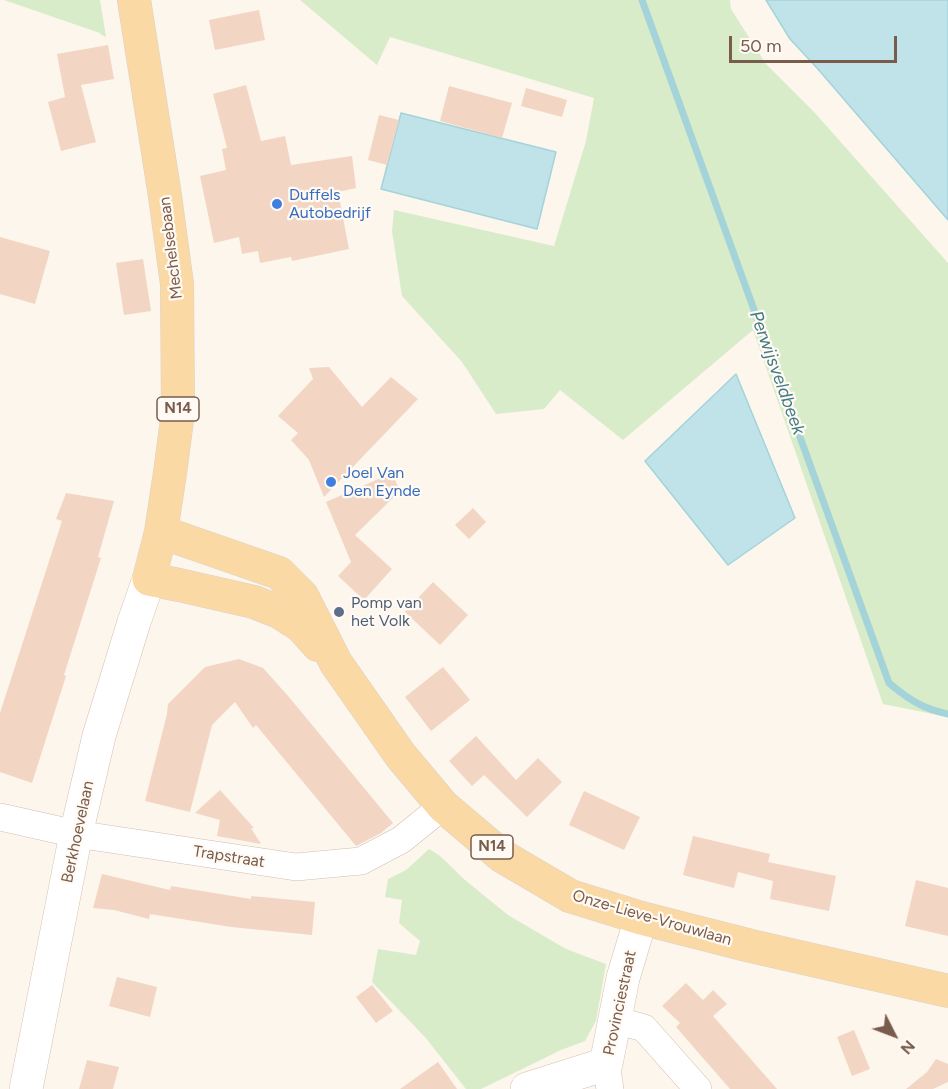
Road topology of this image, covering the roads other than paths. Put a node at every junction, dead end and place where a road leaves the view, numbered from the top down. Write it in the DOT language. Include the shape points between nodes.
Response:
graph roads {
  1 [pos="134,0"];
  2 [pos="161,532"];
  3 [pos="148,579"];
  4 [pos="336,663"];
  5 [pos="443,806"];
  6 [pos="0,817"];
  7 [pos="76,834"];
  8 [pos="640,918"];
  9 [pos="948,991"];
  10 [pos="615,1020"];
  11 [pos="608,1077"];
  12 [pos="26,1089"];
  13 [pos="527,1089"];
  14 [pos="698,1089"];
  1 -- 2 [label="main road, Mechelsebaan / N14" via="177,284 178,412"];
  2 -- 3 [label="main road, Mechelsebaan / N14"];
  2 -- 4 [label="main road, N14" via="279,573 302,596"];
  3 -- 4 [label="main road, N14" via="254,602 279,612 300,626"];
  3 -- 7 [label="main road, Berkhoevelaan" via="99,736"];
  4 -- 5 [label="main road, Onze-Lieve-Vrouwlaan / N14" via="401,756"];
  5 -- 7 [label="street, Trapstraat" via="401,840 361,861 296,867"];
  5 -- 8 [label="main road, Onze-Lieve-Vrouwlaan / N14" via="502,856 570,896"];
  6 -- 7 [label="street, Trapstraat"];
  7 -- 12 [label="main road, Berkhoevelaan"];
  8 -- 9 [label="main road, Onze-Lieve-Vrouwlaan / N14"];
  8 -- 10 [label="main road, Provinciestraat" via="622,978"];
  10 -- 11 [label="main road, Provinciestraat"];
  10 -- 14 [label="street" via="644,1028"];
  11 -- 13 [label="main road"];
}
